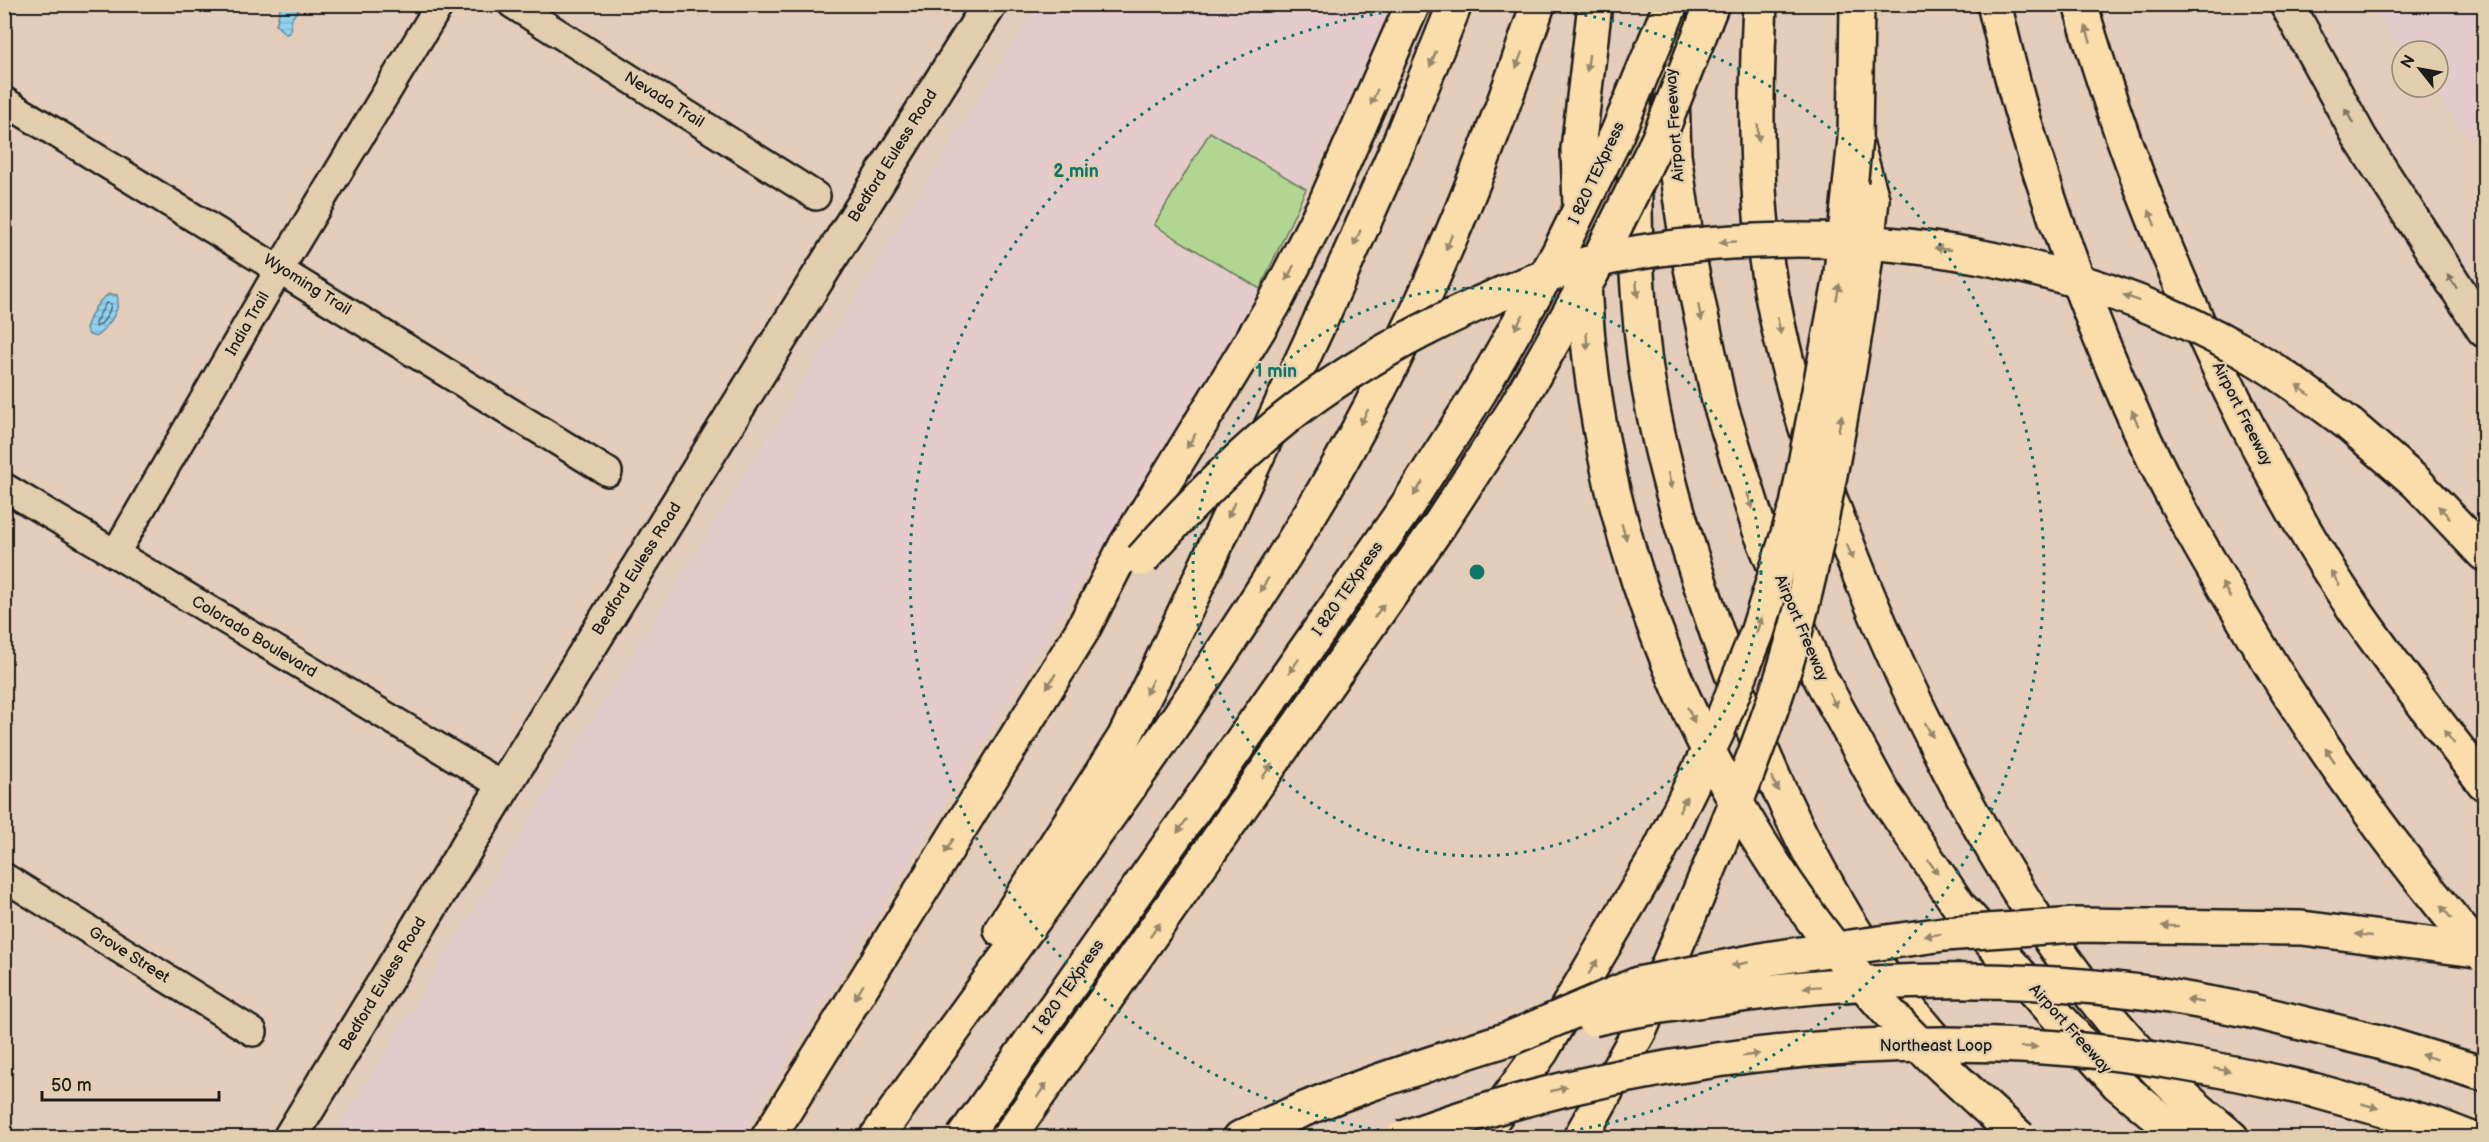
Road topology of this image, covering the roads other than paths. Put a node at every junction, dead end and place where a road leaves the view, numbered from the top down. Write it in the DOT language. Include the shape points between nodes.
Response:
graph roads {
  1 [pos="440,4"];
  2 [pos="512,4"];
  3 [pos="990,4"];
  4 [pos="1413,4"];
  5 [pos="1455,4"];
  6 [pos="1538,4"];
  7 [pos="1595,4"];
  8 [pos="1653,4"];
  9 [pos="1670,4"];
  10 [pos="1712,4"];
  11 [pos="1760,4"];
  12 [pos="1857,4"];
  13 [pos="1994,4"];
  14 [pos="2080,4"];
  15 [pos="2287,4"];
  16 [pos="4,101"];
  17 [pos="1855,139"];
  18 [pos="816,196"];
  19 [pos="280,268"];
  20 [pos="2484,330"];
  21 [pos="608,472"];
  22 [pos="4,487"];
  23 [pos="115,554"];
  24 [pos="2484,554"];
  25 [pos="1082,631"];
  26 [pos="2484,783"];
  27 [pos="503,786"];
  28 [pos="4,877"];
  29 [pos="2484,951"];
  30 [pos="2484,956"];
  31 [pos="992,979"];
  32 [pos="253,1032"];
  33 [pos="1511,1038"];
  34 [pos="2484,1074"];
  35 [pos="290,1137"];
  36 [pos="768,1137"];
  37 [pos="876,1137"];
  38 [pos="963,1137"];
  39 [pos="1008,1137"];
  40 [pos="1240,1137"];
  41 [pos="1402,1137"];
  42 [pos="1479,1137"];
  43 [pos="1580,1137"];
  44 [pos="2020,1137"];
  45 [pos="2026,1137"];
  46 [pos="2183,1137"];
  47 [pos="2232,1137"];
  48 [pos="2469,1137"];
  1 -- 19 [label="street, India Trail"];
  2 -- 18 [label="street, Nevada Trail"];
  3 -- 27 [label="main road, Bedford Euless Road"];
  4 -- 25 [label="highway, one-way" via="1325,204 1274,304 1126,545"];
  5 -- 31 [label="highway, one-way" via="1327,307 1161,663 1124,738 1000,932"];
  6 -- 31 [label="highway, one-way" via="1493,132 1443,256 1388,374 1324,489 1225,648"];
  7 -- 44 [label="highway, one-way, bridge" via="1578,148 1587,350 1607,468 1644,600 1677,686 1714,763 1759,842 1815,923 1875,997"];
  8 -- 45 [label="highway, one-way" via="1634,83 1635,274 1644,358 1663,452 1685,538 1722,651 1772,777 1808,848 1884,978 1929,1033"];
  9 -- 38 [label="highway, I 820 TEXpress, one-way, bridge" via="1617,134 1558,255 1479,393 1399,517"];
  9 -- 46 [label="highway, Airport Freeway, one-way" via="1674,155 1690,263 1719,401 1759,528 1816,670 1883,793 1959,906 2118,1084"];
  39 -- 10 [label="highway, one-way, bridge" via="1426,543 1513,412 1593,271 1658,140"];
  11 -- 47 [label="highway, one-way" via="1759,176 1766,257 1783,348 1810,442 1880,624 1922,717 1994,850 2060,953 2116,1024 2178,1092"];
  12 -- 17 [label="highway"];
  30 -- 13 [label="highway, one-way, bridge" via="2368,811 2274,673 2195,538 2139,427 2092,317 2024,120"];
  26 -- 14 [label="highway, Airport Freeway, one-way" via="2353,608 2280,488 2214,358 2155,226 2108,99"];
  20 -- 15 [label="main road, one-way" via="2360,138"];
  16 -- 19 [label="street, Wyoming Trail"];
  42 -- 17 [label="highway, one-way, bridge" via="1541,1052 1657,856 1718,733 1757,633 1797,505 1840,282"];
  43 -- 17 [label="highway, one-way, bridge" via="1640,1030 1742,791 1782,678 1816,550 1865,271 1872,200"];
  19 -- 21 [label="street, Wyoming Trail"];
  19 -- 23 [label="street, India Trail"];
  22 -- 23 [label="street, Colorado Boulevard"];
  23 -- 27 [label="street, Colorado Boulevard"];
  24 -- 25 [label="highway, one-way, bridge" via="2416,482 2350,425 2245,352 2187,323 2109,289 2036,267 1954,250 1813,238 1664,248 1569,268 1438,322 1361,367 1289,416 1194,501"];
  25 -- 36 [label="highway, one-way"];
  27 -- 35 [label="main road, Bedford Euless Road"];
  28 -- 32 [label="street, Grove Street"];
  29 -- 33 [label="highway, one-way, bridge" via="2302,928 2076,925 1944,934 1772,958 1638,984"];
  31 -- 37 [label="highway"];
  34 -- 33 [label="highway, one-way, bridge" via="2379,1042 2252,1011 2150,993 2071,985 1881,982 1780,989 1623,1012"];
  33 -- 40 [label="highway" via="1385,1078"];
  41 -- 48 [label="highway, Northeast Loop, one-way, bridge" via="1450,1120 1600,1080 1788,1050 1896,1044 2043,1047 2217,1069 2313,1090"];
}
